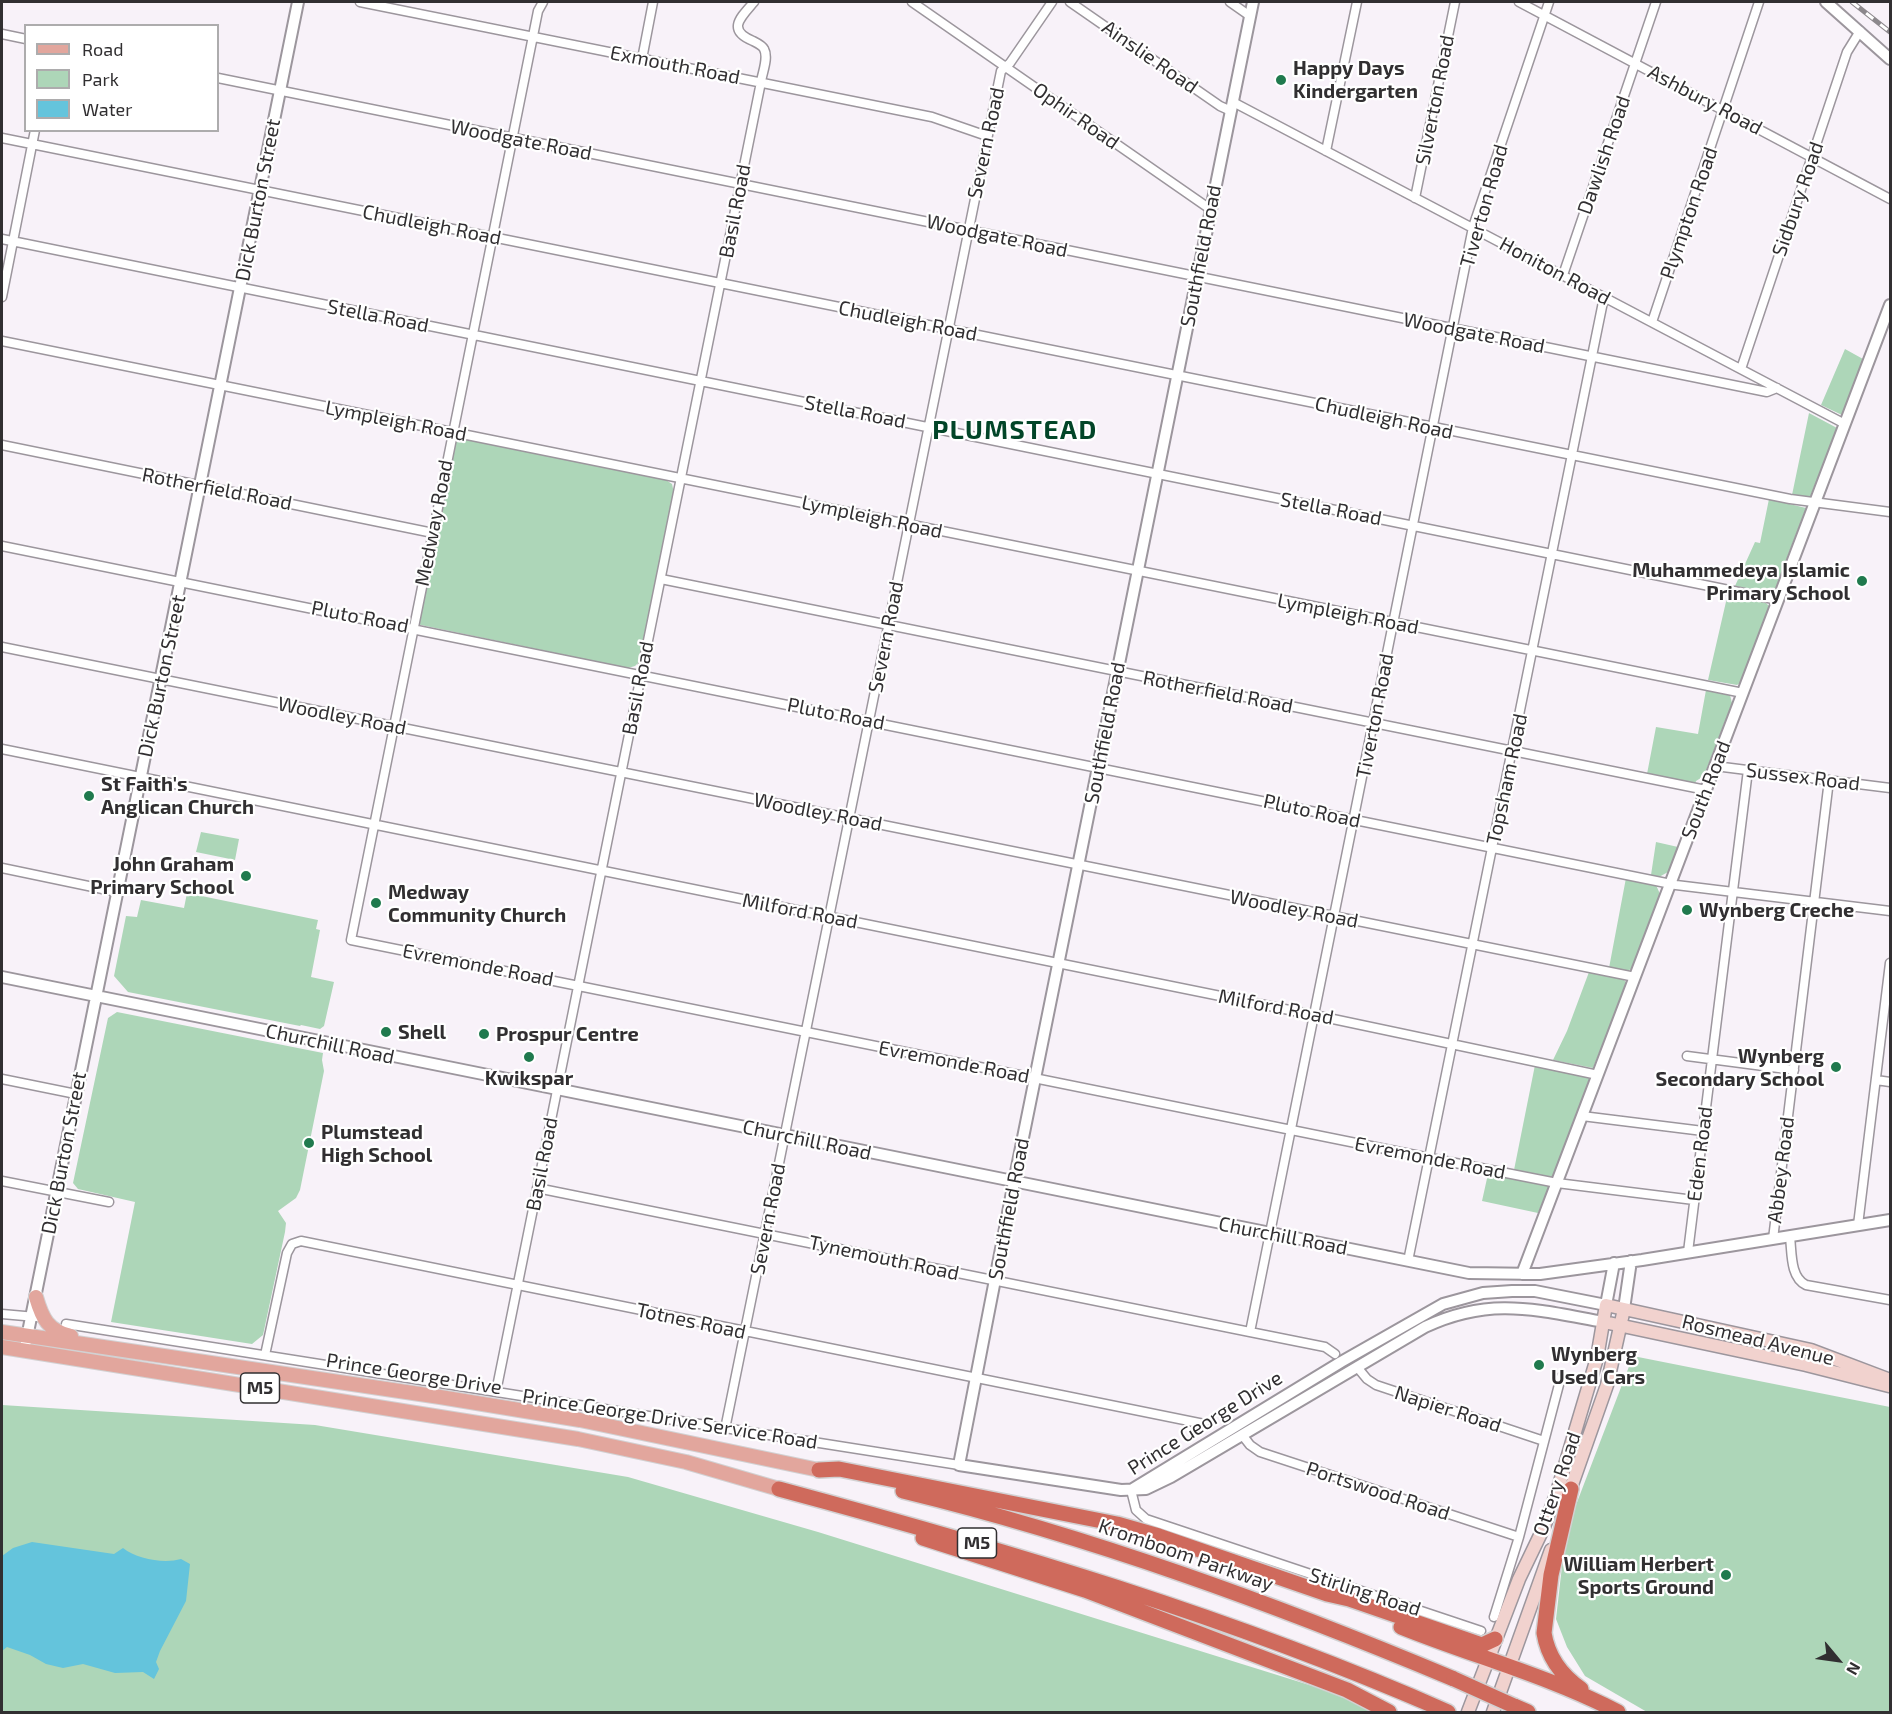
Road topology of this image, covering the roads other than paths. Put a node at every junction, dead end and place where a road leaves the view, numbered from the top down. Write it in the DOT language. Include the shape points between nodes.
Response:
graph roads {
  1 [pos="298,2"];
  2 [pos="360,2"];
  3 [pos="543,2"];
  4 [pos="653,2"];
  5 [pos="912,2"];
  6 [pos="1052,2"];
  7 [pos="1070,2"];
  8 [pos="1230,2"];
  9 [pos="1253,2"];
  10 [pos="1357,2"];
  11 [pos="1455,2"];
  12 [pos="1519,2"];
  13 [pos="1549,2"];
  14 [pos="1656,2"];
  15 [pos="1759,2"];
  16 [pos="1826,2"];
  17 [pos="750,3"];
  18 [pos="387,4"];
  19 [pos="1544,15"];
  20 [pos="1251,16"];
  21 [pos="1860,31"];
  22 [pos="2,34"];
  23 [pos="533,36"];
  24 [pos="24,39"];
  25 [pos="642,59"];
  26 [pos="1890,59"];
  27 [pos="1635,62"];
  28 [pos="1005,67"];
  29 [pos="219,78"];
  30 [pos="761,82"];
  31 [pos="280,91"];
  32 [pos="1232,106"];
  33 [pos="1724,110"];
  34 [pos="35,132"];
  35 [pos="987,136"];
  36 [pos="2,138"];
  37 [pos="512,139"];
  38 [pos="32,145"];
  39 [pos="1326,151"];
  40 [pos="1812,157"];
  41 [pos="740,184"];
  42 [pos="260,190"];
  43 [pos="1415,198"];
  44 [pos="1890,199"];
  45 [pos="1210,209"];
  46 [pos="1473,227"];
  47 [pos="968,230"];
  48 [pos="492,237"];
  49 [pos="2,239"];
  50 [pos="13,241"];
  51 [pos="1563,275"];
  52 [pos="1196,277"];
  53 [pos="720,283"];
  54 [pos="241,288"];
  55 [pos="2,297"];
  56 [pos="1604,297"];
  57 [pos="1890,305"];
  58 [pos="1652,322"];
  59 [pos="948,329"];
  60 [pos="1453,329"];
  61 [pos="472,335"];
  62 [pos="2,341"];
  63 [pos="1592,357"];
  64 [pos="1740,369"];
  65 [pos="1177,376"];
  66 [pos="700,381"];
  67 [pos="220,386"];
  68 [pos="1777,388"];
  69 [pos="1845,424"];
  70 [pos="928,427"];
  71 [pos="1433,428"];
  72 [pos="453,432"];
  73 [pos="2,446"];
  74 [pos="1572,456"];
  75 [pos="1158,474"];
  76 [pos="681,478"];
  77 [pos="200,486"];
  78 [pos="1815,503"];
  79 [pos="1890,512"];
  80 [pos="908,525"];
  81 [pos="1413,525"];
  82 [pos="433,533"];
  83 [pos="2,546"];
  84 [pos="1553,554"];
  85 [pos="1138,572"];
  86 [pos="661,579"];
  87 [pos="181,581"];
  88 [pos="1779,600"];
  89 [pos="1393,623"];
  90 [pos="888,625"];
  91 [pos="413,628"];
  92 [pos="2,647"];
  93 [pos="1533,651"];
  94 [pos="1118,671"];
  95 [pos="641,674"];
  96 [pos="162,679"];
  97 [pos="1743,693"];
  98 [pos="869,720"];
  99 [pos="1373,723"];
  100 [pos="393,726"];
  101 [pos="2,749"];
  102 [pos="1513,752"];
  103 [pos="1715,766"];
  104 [pos="1098,767"];
  105 [pos="1748,770"];
  106 [pos="622,773"];
  107 [pos="141,777"];
  108 [pos="1829,780"];
  109 [pos="1890,788"];
  110 [pos="1706,790"];
  111 [pos="849,818"];
  112 [pos="1354,819"];
  113 [pos="373,825"];
  114 [pos="1493,848"];
  115 [pos="1078,865"];
  116 [pos="2,868"];
  117 [pos="602,871"];
  118 [pos="1671,884"];
  119 [pos="117,892"];
  120 [pos="1733,892"];
  121 [pos="1814,902"];
  122 [pos="1890,911"];
  123 [pos="829,917"];
  124 [pos="1334,917"];
  125 [pos="351,940"];
  126 [pos="1473,945"];
  127 [pos="1058,963"];
  128 [pos="1890,963"];
  129 [pos="2,977"];
  130 [pos="1635,977"];
  131 [pos="578,985"];
  132 [pos="97,996"];
  133 [pos="1314,1015"];
  134 [pos="806,1032"];
  135 [pos="1453,1044"];
  136 [pos="1687,1056"];
  137 [pos="1712,1059"];
  138 [pos="1794,1070"];
  139 [pos="1598,1074"];
  140 [pos="1035,1078"];
  141 [pos="2,1079"];
  142 [pos="1876,1080"];
  143 [pos="1890,1082"];
  144 [pos="557,1089"];
  145 [pos="76,1094"];
  146 [pos="1582,1116"];
  147 [pos="1291,1130"];
  148 [pos="1703,1131"];
  149 [pos="785,1136"];
  150 [pos="1430,1158"];
  151 [pos="2,1181"];
  152 [pos="1014,1182"];
  153 [pos="1557,1183"];
  154 [pos="537,1188"];
  155 [pos="56,1192"];
  156 [pos="1694,1200"];
  157 [pos="109,1202"];
  158 [pos="1890,1220"];
  159 [pos="1858,1225"];
  160 [pos="765,1233"];
  161 [pos="1270,1233"];
  162 [pos="1790,1237"];
  163 [pos="1773,1239"];
  164 [pos="1688,1252"];
  165 [pos="1408,1261"];
  166 [pos="1631,1261"];
  167 [pos="1614,1263"];
  168 [pos="1522,1274"];
  169 [pos="996,1281"];
  170 [pos="517,1285"];
  171 [pos="36,1297"];
  172 [pos="1890,1300"];
  173 [pos="1606,1305"];
  174 [pos="1624,1309"];
  175 [pos="2,1314"];
  176 [pos="36,1317"];
  177 [pos="1604,1322"];
  178 [pos="66,1324"];
  179 [pos="1621,1325"];
  180 [pos="2,1332"];
  181 [pos="1250,1332"];
  182 [pos="745,1333"];
  183 [pos="27,1336"];
  184 [pos="2,1347"];
  185 [pos="24,1351"];
  186 [pos="135,1352"];
  187 [pos="1335,1354"];
  188 [pos="265,1355"];
  189 [pos="1357,1367"];
  190 [pos="1561,1377"];
  191 [pos="975,1378"];
  192 [pos="1890,1380"];
  193 [pos="1890,1386"];
  194 [pos="496,1392"];
  195 [pos="1204,1424"];
  196 [pos="725,1428"];
  197 [pos="1243,1436"];
  198 [pos="1544,1441"];
  199 [pos="959,1464"];
  200 [pos="819,1470"];
  201 [pos="779,1489"];
  202 [pos="1570,1489"];
  203 [pos="1131,1490"];
  204 [pos="1519,1537"];
  205 [pos="1327,1594"];
  206 [pos="1494,1617"];
  207 [pos="1480,1630"];
  208 [pos="1495,1639"];
  209 [pos="1487,1660"];
  210 [pos="1509,1668"];
  211 [pos="1521,1709"];
  212 [pos="1613,1710"];
  213 [pos="1445,1711"];
  214 [pos="1389,1713"];
  215 [pos="1468,1713"];
  216 [pos="1493,1713"];
  1 -- 31 [label="street, Dick Burton Street"];
  2 -- 18 [label="street, Exmouth Road"];
  3 -- 23 [label="street, Medway Road"];
  4 -- 25 [label="street"];
  5 -- 28 [label="street, Ophir Road"];
  6 -- 28 [label="street, Severn Road"];
  7 -- 32 [label="street, Ainslie Road" via="1220,106"];
  8 -- 20 [label="street"];
  9 -- 20 [label="street, Southfield Road"];
  10 -- 39 [label="street"];
  11 -- 43 [label="street, Silverton Road"];
  12 -- 19 [label="street, Ashbury Road"];
  13 -- 19 [label="street, Tiverton Road"];
  14 -- 27 [label="street, Dawlish Road"];
  15 -- 33 [label="street, Plympton Road"];
  16 -- 21 [label="street"];
  17 -- 30 [label="street, Basil Road" via="738,27 742,36 765,50"];
  18 -- 23 [label="street, Exmouth Road"];
  19 -- 27 [label="street, Ashbury Road"];
  19 -- 46 [label="street, Tiverton Road"];
  20 -- 32 [label="street, Southfield Road"];
  21 -- 26 [label="street"];
  21 -- 40 [label="street, Sidbury Road" via="1847,52"];
  22 -- 24 [label="street"];
  23 -- 25 [label="street, Exmouth Road"];
  23 -- 37 [label="street, Medway Road"];
  25 -- 30 [label="street, Exmouth Road"];
  27 -- 33 [label="street, Ashbury Road"];
  27 -- 51 [label="street, Dawlish Road"];
  28 -- 35 [label="street, Severn Road"];
  28 -- 45 [label="street, Ophir Road"];
  29 -- 31 [label="street, Woodgate Road"];
  30 -- 35 [label="street, Exmouth Road" via="932,117"];
  30 -- 41 [label="street, Basil Road"];
  31 -- 37 [label="street, Woodgate Road"];
  31 -- 42 [label="street, Dick Burton Street"];
  32 -- 39 [label="street, Honiton Road"];
  32 -- 45 [label="street, Southfield Road"];
  33 -- 40 [label="street, Ashbury Road"];
  33 -- 58 [label="street, Plympton Road"];
  34 -- 38 [label="street"];
  35 -- 47 [label="street, Severn Road"];
  36 -- 38 [label="street, Chudleigh Road"];
  37 -- 41 [label="street, Woodgate Road"];
  37 -- 48 [label="street, Medway Road"];
  38 -- 42 [label="street, Chudleigh Road"];
  38 -- 50 [label="street"];
  39 -- 43 [label="street, Honiton Road"];
  40 -- 44 [label="street, Ashbury Road"];
  40 -- 64 [label="street, Sidbury Road"];
  41 -- 47 [label="street, Woodgate Road"];
  41 -- 53 [label="street, Basil Road"];
  42 -- 48 [label="street, Chudleigh Road"];
  42 -- 54 [label="street, Dick Burton Street"];
  43 -- 46 [label="street, Honiton Road"];
  45 -- 52 [label="street, Southfield Road"];
  46 -- 51 [label="street, Honiton Road"];
  46 -- 60 [label="street, Tiverton Road"];
  47 -- 52 [label="street, Woodgate Road"];
  47 -- 59 [label="street, Severn Road"];
  48 -- 53 [label="street, Chudleigh Road"];
  48 -- 61 [label="street, Medway Road"];
  49 -- 50 [label="street, Stella Road"];
  50 -- 54 [label="street, Stella Road"];
  50 -- 55 [label="street"];
  51 -- 56 [label="street, Honiton Road"];
  52 -- 60 [label="street, Woodgate Road"];
  52 -- 65 [label="street, Southfield Road"];
  53 -- 59 [label="street, Chudleigh Road"];
  53 -- 66 [label="street, Basil Road"];
  54 -- 61 [label="street, Stella Road"];
  54 -- 67 [label="street, Dick Burton Street"];
  56 -- 58 [label="street, Honiton Road"];
  56 -- 63 [label="street, Topsham Road"];
  57 -- 69 [label="street, South Road"];
  58 -- 64 [label="street, Honiton Road"];
  59 -- 65 [label="street, Chudleigh Road"];
  59 -- 70 [label="street, Severn Road"];
  60 -- 63 [label="street, Woodgate Road"];
  60 -- 71 [label="street, Tiverton Road"];
  61 -- 66 [label="street, Stella Road"];
  61 -- 72 [label="street, Medway Road"];
  62 -- 67 [label="street, Lympleigh Road"];
  63 -- 68 [label="street, Woodgate Road" via="1767,392"];
  63 -- 74 [label="street, Topsham Road"];
  64 -- 68 [label="street, Honiton Road"];
  65 -- 71 [label="street, Chudleigh Road"];
  65 -- 75 [label="street, Southfield Road"];
  66 -- 70 [label="street, Stella Road"];
  66 -- 76 [label="street, Basil Road"];
  67 -- 72 [label="street, Lympleigh Road"];
  67 -- 77 [label="street, Dick Burton Street"];
  68 -- 69 [label="street, Honiton Road"];
  69 -- 78 [label="street, South Road"];
  70 -- 75 [label="street, Stella Road"];
  70 -- 80 [label="street, Severn Road"];
  71 -- 74 [label="street, Chudleigh Road"];
  71 -- 81 [label="street, Tiverton Road"];
  72 -- 76 [label="street, Lympleigh Road"];
  72 -- 82 [label="street, Medway Road"];
  73 -- 77 [label="street, Rotherfield Road"];
  74 -- 78 [label="street, Chudleigh Road"];
  74 -- 84 [label="street, Topsham Road"];
  75 -- 81 [label="street, Stella Road"];
  75 -- 85 [label="street, Southfield Road"];
  76 -- 80 [label="street, Lympleigh Road"];
  76 -- 86 [label="street, Basil Road"];
  77 -- 82 [label="street, Rotherfield Road"];
  77 -- 87 [label="street, Dick Burton Street"];
  78 -- 79 [label="street, Chudleigh Road"];
  78 -- 88 [label="street, South Road"];
  80 -- 85 [label="street, Lympleigh Road"];
  80 -- 90 [label="street, Severn Road"];
  81 -- 84 [label="street, Stella Road"];
  81 -- 89 [label="street, Tiverton Road"];
  82 -- 91 [label="street, Medway Road"];
  83 -- 87 [label="street, Pluto Road"];
  84 -- 88 [label="street, Stella Road"];
  84 -- 93 [label="street, Topsham Road"];
  85 -- 89 [label="street, Lympleigh Road"];
  85 -- 94 [label="street, Southfield Road"];
  86 -- 90 [label="street, Rotherfield Road"];
  86 -- 95 [label="street, Basil Road"];
  87 -- 91 [label="street, Pluto Road"];
  87 -- 96 [label="street, Dick Burton Street"];
  88 -- 97 [label="street, South Road"];
  89 -- 93 [label="street, Lympleigh Road"];
  89 -- 99 [label="street, Tiverton Road"];
  90 -- 94 [label="street, Rotherfield Road"];
  90 -- 98 [label="street, Severn Road"];
  91 -- 95 [label="street, Pluto Road"];
  91 -- 100 [label="street, Medway Road"];
  92 -- 96 [label="street, Woodley Road"];
  93 -- 97 [label="street, Lympleigh Road"];
  93 -- 102 [label="street, Topsham Road"];
  94 -- 99 [label="street, Rotherfield Road"];
  94 -- 104 [label="street, Southfield Road"];
  95 -- 98 [label="street, Pluto Road"];
  95 -- 106 [label="street, Basil Road"];
  96 -- 100 [label="street, Woodley Road"];
  96 -- 107 [label="street, Dick Burton Street"];
  97 -- 103 [label="street, South Road"];
  98 -- 104 [label="street, Pluto Road"];
  98 -- 111 [label="street, Severn Road"];
  99 -- 102 [label="street, Rotherfield Road"];
  99 -- 112 [label="street, Tiverton Road"];
  100 -- 106 [label="street, Woodley Road"];
  100 -- 113 [label="street, Medway Road"];
  101 -- 107 [label="street, Milford Road"];
  102 -- 110 [label="street, Rotherfield Road"];
  102 -- 114 [label="street, Topsham Road"];
  103 -- 105 [label="street, Sussex Road"];
  103 -- 110 [label="street, South Road"];
  104 -- 112 [label="street, Pluto Road"];
  104 -- 115 [label="street, Southfield Road"];
  105 -- 108 [label="street, Sussex Road"];
  105 -- 120 [label="street, Eden Road"];
  106 -- 111 [label="street, Woodley Road"];
  106 -- 117 [label="street, Basil Road"];
  107 -- 113 [label="street, Milford Road"];
  107 -- 119 [label="street, Dick Burton Street"];
  108 -- 109 [label="street, Sussex Road"];
  108 -- 121 [label="street, Abbey Road"];
  110 -- 118 [label="street, South Road"];
  111 -- 115 [label="street, Woodley Road"];
  111 -- 123 [label="street, Severn Road"];
  112 -- 114 [label="street, Pluto Road"];
  112 -- 124 [label="street, Tiverton Road"];
  113 -- 117 [label="street, Milford Road"];
  113 -- 125 [label="street, Medway Road"];
  114 -- 118 [label="street, Pluto Road"];
  114 -- 126 [label="street, Topsham Road"];
  115 -- 124 [label="street, Woodley Road"];
  115 -- 127 [label="street, Southfield Road"];
  116 -- 119 [label="street"];
  117 -- 123 [label="street, Milford Road"];
  117 -- 131 [label="street, Basil Road"];
  118 -- 120 [label="street, Pluto Road"];
  118 -- 130 [label="street, South Road"];
  119 -- 132 [label="street, Dick Burton Street"];
  120 -- 121 [label="street, Pluto Road"];
  120 -- 137 [label="street, Eden Road"];
  121 -- 122 [label="street, Pluto Road"];
  121 -- 138 [label="street, Abbey Road"];
  123 -- 127 [label="street, Milford Road"];
  123 -- 134 [label="street, Severn Road"];
  124 -- 126 [label="street, Woodley Road"];
  124 -- 133 [label="street, Tiverton Road"];
  125 -- 131 [label="street, Evremonde Road"];
  126 -- 130 [label="street, Woodley Road"];
  126 -- 135 [label="street, Topsham Road"];
  127 -- 133 [label="street, Milford Road"];
  127 -- 140 [label="street, Southfield Road"];
  128 -- 142 [label="street"];
  129 -- 132 [label="street, Churchill Road"];
  130 -- 139 [label="street, South Road"];
  131 -- 134 [label="street, Evremonde Road"];
  131 -- 144 [label="street, Basil Road"];
  132 -- 144 [label="street, Churchill Road"];
  132 -- 145 [label="street, Dick Burton Street"];
  133 -- 135 [label="street, Milford Road"];
  133 -- 147 [label="street, Tiverton Road"];
  134 -- 140 [label="street, Evremonde Road"];
  134 -- 149 [label="street, Severn Road"];
  135 -- 139 [label="street, Milford Road"];
  135 -- 150 [label="street, Topsham Road"];
  136 -- 137 [label="street"];
  137 -- 138 [label="street"];
  137 -- 148 [label="street, Eden Road"];
  138 -- 163 [label="street, Abbey Road"];
  139 -- 146 [label="street, South Road"];
  140 -- 147 [label="street, Evremonde Road"];
  140 -- 152 [label="street, Southfield Road"];
  141 -- 145 [label="street"];
  142 -- 143 [label="street"];
  142 -- 159 [label="street"];
  144 -- 149 [label="street, Churchill Road"];
  144 -- 154 [label="street, Basil Road"];
  145 -- 155 [label="street, Dick Burton Street"];
  146 -- 148 [label="street"];
  146 -- 153 [label="street, South Road"];
  147 -- 150 [label="street, Evremonde Road"];
  147 -- 161 [label="street, Tiverton Road"];
  148 -- 156 [label="street, Eden Road"];
  149 -- 152 [label="street, Churchill Road"];
  149 -- 160 [label="street, Severn Road"];
  150 -- 153 [label="street, Evremonde Road"];
  150 -- 165 [label="street, Topsham Road"];
  151 -- 155 [label="street"];
  152 -- 161 [label="street, Churchill Road"];
  152 -- 169 [label="street, Southfield Road"];
  153 -- 156 [label="street, Evremonde Road"];
  153 -- 168 [label="street, South Road"];
  154 -- 160 [label="street, Tynemouth Road"];
  154 -- 170 [label="street, Basil Road"];
  155 -- 157 [label="street"];
  155 -- 171 [label="street, Dick Burton Street"];
  156 -- 164 [label="street, Eden Road"];
  158 -- 159 [label="street"];
  159 -- 162 [label="street"];
  160 -- 169 [label="street, Tynemouth Road"];
  160 -- 182 [label="street, Severn Road"];
  161 -- 165 [label="street, Churchill Road"];
  161 -- 181 [label="street, Tiverton Road"];
  162 -- 163 [label="street"];
  162 -- 172 [label="street" via="1799,1282"];
  163 -- 164 [label="street"];
  164 -- 166 [label="street"];
  165 -- 168 [label="street, Churchill Road" via="1469,1273"];
  166 -- 167 [label="street"];
  166 -- 174 [label="street, Ottery Road"];
  167 -- 168 [label="street, Churchill Road"];
  167 -- 173 [label="street, Ottery Road"];
  169 -- 181 [label="street, Tynemouth Road"];
  169 -- 191 [label="street, Southfield Road"];
  170 -- 182 [label="street, Totnes Road"];
  170 -- 188 [label="street, Totnes Road" via="298,1242 287,1252"];
  170 -- 194 [label="street, Basil Road"];
  171 -- 176 [label="main road"];
  173 -- 174 [label="main road, Rosmead Avenue"];
  173 -- 177 [label="main road, Ottery Road"];
  173 -- 203 [label="street, Prince George Drive" via="1535,1291 1483,1293 1443,1304"];
  174 -- 179 [label="main road, Ottery Road"];
  174 -- 192 [label="main road, Rosmead Avenue" via="1810,1350"];
  175 -- 176 [label="street"];
  176 -- 183 [label="street"];
  176 -- 186 [label="main road" via="63,1334"];
  177 -- 179 [label="main road, Rosmead Avenue"];
  177 -- 189 [label="street, Prince George Drive" via="1524,1308 1473,1310 1425,1327"];
  177 -- 208 [label="main road, Ottery Road" via="1557,1492"];
  178 -- 188 [label="street, Prince George Drive Service Road"];
  179 -- 193 [label="main road, Rosmead Avenue"];
  179 -- 202 [label="main road, Ottery Road" via="1607,1385"];
  180 -- 183 [label="main road, Prince George Drive / M5"];
  181 -- 187 [label="street, Tynemouth Road" via="1325,1347"];
  182 -- 191 [label="street, Totnes Road"];
  182 -- 196 [label="street, Severn Road"];
  183 -- 185 [label="street"];
  183 -- 186 [label="main road, Prince George Drive / M5"];
  184 -- 185 [label="main road, Prince George Drive / M5"];
  185 -- 201 [label="main road, Prince George Drive / M5" via="578,1439 686,1462"];
  186 -- 200 [label="main road, Prince George Drive / M5" via="580,1420"];
  188 -- 194 [label="street, Prince George Drive Service Road"];
  189 -- 197 [label="street, Prince George Drive"];
  189 -- 198 [label="street, Napier Road" via="1376,1385"];
  190 -- 198 [label="street"];
  191 -- 195 [label="street, Totnes Road"];
  191 -- 199 [label="street, Southfield Road"];
  194 -- 196 [label="street, Prince George Drive Service Road"];
  196 -- 199 [label="street, Prince George Drive Service Road"];
  197 -- 203 [label="street, Prince George Drive" via="1152,1487"];
  197 -- 204 [label="street, Portswood Road" via="1260,1452"];
  198 -- 204 [label="street"];
  199 -- 203 [label="street, Prince George Drive Service Road"];
  200 -- 205 [label="highway" via="839,1468 1117,1524"];
  200 -- 211 [label="highway, Kromboom Parkway / M5, bridge" via="993,1515 1150,1563 1294,1614"];
  201 -- 213 [label="highway, M5" via="977,1543 1141,1595"];
  201 -- 214 [label="highway" via="852,1517 1085,1590 1347,1690"];
  202 -- 210 [label="main road, Ottery Road"];
  202 -- 212 [label="highway" via="1551,1575 1545,1642 1555,1665 1566,1677"];
  203 -- 207 [label="street, Stirling Road" via="1136,1510 1146,1519"];
  204 -- 206 [label="street"];
  205 -- 208 [label="highway" via="1482,1645"];
  205 -- 209 [label="highway"];
  208 -- 209 [label="main road, Ottery Road"];
  209 -- 210 [label="highway"];
  209 -- 215 [label="main road, Ottery Road"];
  210 -- 212 [label="highway"];
  210 -- 216 [label="main road, Ottery Road"];
}
